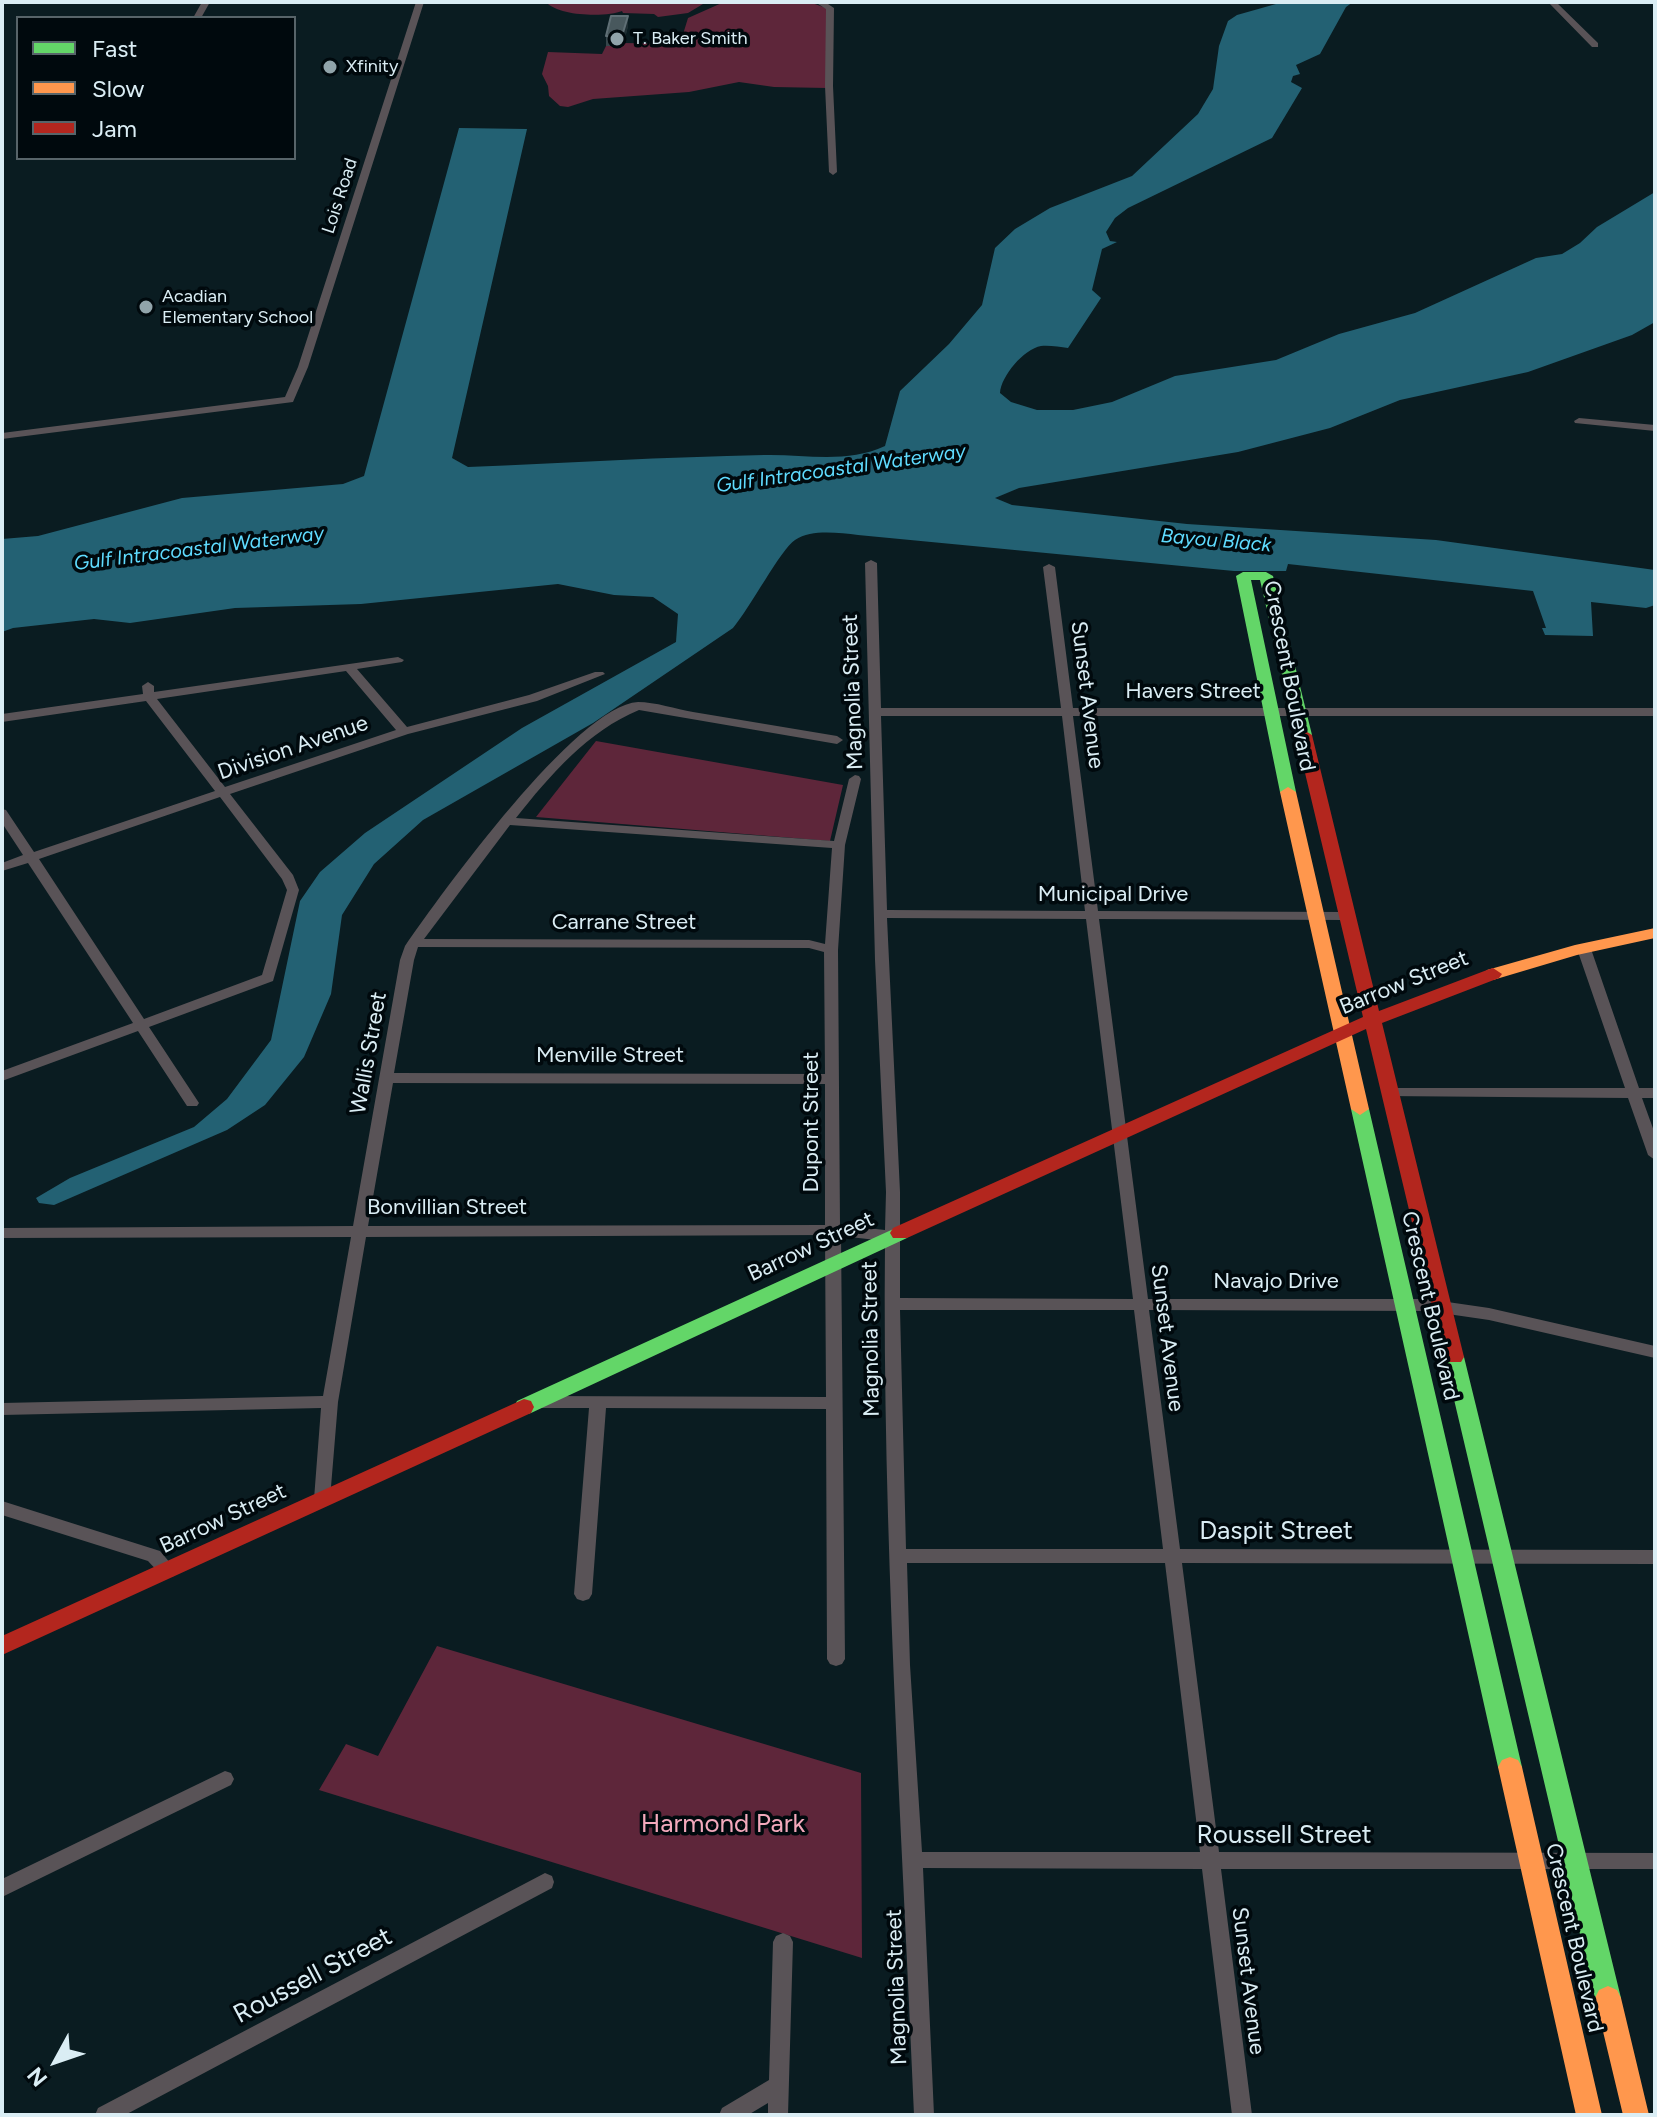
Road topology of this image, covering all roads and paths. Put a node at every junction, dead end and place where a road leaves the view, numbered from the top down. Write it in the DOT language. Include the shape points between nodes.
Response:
graph roads {
  1 [pos="420,2"];
  2 [pos="1552,2"];
  3 [pos="822,3"];
  4 [pos="1595,45"];
  5 [pos="833,172"];
  6 [pos="1579,421"];
  7 [pos="1655,428"];
  8 [pos="2,436"];
  9 [pos="871,563"];
  10 [pos="1049,567"];
  11 [pos="398,660"];
  12 [pos="349,667"];
  13 [pos="599,674"];
  14 [pos="149,691"];
  15 [pos="875,712"];
  16 [pos="1067,712"];
  17 [pos="1271,712"];
  18 [pos="1297,712"];
  19 [pos="1655,712"];
  20 [pos="5,718"];
  21 [pos="404,731"];
  22 [pos="837,740"];
  23 [pos="855,779"];
  24 [pos="223,793"];
  25 [pos="2,813"];
  26 [pos="509,821"];
  27 [pos="839,845"];
  28 [pos="31,858"];
  29 [pos="2,867"];
  30 [pos="881,914"];
  31 [pos="1092,915"];
  32 [pos="1317,915"];
  33 [pos="1346,916"];
  34 [pos="1655,933"];
  35 [pos="415,943"];
  36 [pos="1584,949"];
  37 [pos="831,950"];
  38 [pos="1371,1020"];
  39 [pos="141,1024"];
  40 [pos="1344,1032"];
  41 [pos="2,1076"];
  42 [pos="387,1078"];
  43 [pos="833,1079"];
  44 [pos="1389,1093"];
  45 [pos="1634,1093"];
  46 [pos="1655,1093"];
  47 [pos="192,1103"];
  48 [pos="1120,1133"];
  49 [pos="1655,1155"];
  50 [pos="360,1230"];
  51 [pos="834,1230"];
  52 [pos="2,1233"];
  53 [pos="892,1236"];
  54 [pos="834,1262"];
  55 [pos="892,1304"];
  56 [pos="1141,1304"];
  57 [pos="1406,1304"];
  58 [pos="1441,1306"];
  59 [pos="1655,1352"];
  60 [pos="330,1402"];
  61 [pos="534,1402"];
  62 [pos="598,1402"];
  63 [pos="835,1403"];
  64 [pos="2,1409"];
  65 [pos="322,1499"];
  66 [pos="2,1508"];
  67 [pos="898,1556"];
  68 [pos="1173,1556"];
  69 [pos="1463,1557"];
  70 [pos="1501,1557"];
  71 [pos="1655,1557"];
  72 [pos="168,1571"];
  73 [pos="583,1594"];
  74 [pos="2,1646"];
  75 [pos="836,1659"];
  76 [pos="225,1779"];
  77 [pos="913,1860"];
  78 [pos="1210,1861"];
  79 [pos="1531,1861"];
  80 [pos="1575,1861"];
  81 [pos="1655,1861"];
  82 [pos="545,1882"];
  83 [pos="2,1888"];
  84 [pos="783,1942"];
  85 [pos="778,2086"];
  86 [pos="105,2115"];
  87 [pos="729,2115"];
  88 [pos="778,2115"];
  89 [pos="924,2115"];
  90 [pos="1242,2115"];
  91 [pos="1589,2115"];
  92 [pos="1636,2115"];
  1 -- 8 [label="street, Lois Road" via="289,400"];
  2 -- 4 [label="street"];
  3 -- 5 [label="street" via="830,8"];
  6 -- 7 [label="street"];
  9 -- 15 [label="street, Magnolia Street"];
  10 -- 16 [label="street, Sunset Avenue"];
  11 -- 12 [label="street"];
  12 -- 14 [label="street"];
  12 -- 21 [label="street"];
  13 -- 21 [label="street, Division Avenue" via="533,698"];
  14 -- 20 [label="street"];
  14 -- 24 [label="street"];
  15 -- 16 [label="street, Havers Street"];
  15 -- 30 [label="street, Magnolia Street"];
  16 -- 17 [label="street, Havers Street"];
  16 -- 31 [label="street, Sunset Avenue"];
  17 -- 18 [label="street, Havers Street"];
  17 -- 18 [label="street, Crescent Boulevard" via="1243,576 1266,576"];
  17 -- 32 [label="street, Crescent Boulevard"];
  18 -- 19 [label="street, Havers Street"];
  18 -- 33 [label="street, Crescent Boulevard"];
  21 -- 24 [label="street, Division Avenue"];
  22 -- 26 [label="street, Wallis Street" via="638,706 623,710 573,745"];
  23 -- 27 [label="street, Dupont Street"];
  24 -- 28 [label="street, Division Avenue"];
  24 -- 39 [label="street" via="293,890 268,978"];
  25 -- 28 [label="street"];
  26 -- 27 [label="street"];
  26 -- 35 [label="street, Wallis Street"];
  27 -- 37 [label="street, Dupont Street"];
  28 -- 29 [label="street, Division Avenue"];
  28 -- 39 [label="street"];
  30 -- 31 [label="street, Municipal Drive"];
  30 -- 53 [label="street, Magnolia Street"];
  31 -- 32 [label="street, Municipal Drive"];
  31 -- 48 [label="street, Sunset Avenue"];
  32 -- 33 [label="street, Municipal Drive"];
  32 -- 40 [label="street, Crescent Boulevard"];
  33 -- 38 [label="street, Crescent Boulevard"];
  34 -- 36 [label="street, Barrow Street"];
  35 -- 37 [label="street, Carrane Street" via="809,944"];
  35 -- 42 [label="street, Wallis Street" via="407,960"];
  36 -- 38 [label="street, Barrow Street" via="1461,984"];
  36 -- 45 [label="street"];
  37 -- 43 [label="street, Dupont Street"];
  38 -- 40 [label="street, Barrow Street"];
  38 -- 44 [label="street, Crescent Boulevard"];
  39 -- 41 [label="street"];
  39 -- 47 [label="street"];
  40 -- 48 [label="street, Barrow Street"];
  40 -- 57 [label="street, Crescent Boulevard"];
  42 -- 43 [label="street, Menville Street"];
  42 -- 50 [label="street, Wallis Street"];
  43 -- 51 [label="street, Dupont Street"];
  44 -- 45 [label="street"];
  44 -- 58 [label="street, Crescent Boulevard"];
  45 -- 46 [label="street"];
  45 -- 49 [label="street"];
  48 -- 53 [label="street, Barrow Street"];
  48 -- 56 [label="street, Sunset Avenue"];
  50 -- 51 [label="street, Bonvillian Street"];
  50 -- 52 [label="street, Bonvillian Street"];
  50 -- 60 [label="street, Wallis Street"];
  51 -- 53 [label="street, Bonvillian Street"];
  51 -- 54 [label="street, Dupont Street"];
  53 -- 54 [label="street, Barrow Street"];
  53 -- 55 [label="street, Magnolia Street"];
  54 -- 61 [label="street, Barrow Street"];
  54 -- 63 [label="street, Dupont Street"];
  55 -- 56 [label="street, Navajo Drive"];
  55 -- 67 [label="street, Magnolia Street"];
  56 -- 57 [label="street, Navajo Drive"];
  56 -- 68 [label="street, Sunset Avenue"];
  57 -- 58 [label="street, Navajo Drive"];
  57 -- 69 [label="street, Crescent Boulevard"];
  58 -- 59 [label="street, Navajo Drive"];
  58 -- 70 [label="street, Crescent Boulevard"];
  60 -- 64 [label="street"];
  60 -- 65 [label="street, Wallis Street"];
  61 -- 62 [label="street"];
  61 -- 65 [label="street, Barrow Street"];
  62 -- 63 [label="street"];
  62 -- 73 [label="street"];
  63 -- 75 [label="street, Dupont Street"];
  65 -- 72 [label="street, Barrow Street"];
  66 -- 72 [label="street" via="154,1556"];
  67 -- 68 [label="street, Daspit Street"];
  67 -- 77 [label="street, Magnolia Street"];
  68 -- 69 [label="street, Daspit Street"];
  68 -- 78 [label="street, Sunset Avenue"];
  69 -- 70 [label="street, Daspit Street"];
  69 -- 79 [label="street, Crescent Boulevard"];
  70 -- 71 [label="street, Daspit Street"];
  70 -- 80 [label="street, Crescent Boulevard"];
  72 -- 74 [label="street, Barrow Street"];
  76 -- 83 [label="street"];
  77 -- 78 [label="street, Roussell Street"];
  77 -- 89 [label="street, Magnolia Street"];
  78 -- 79 [label="street, Roussell Street"];
  78 -- 90 [label="street, Sunset Avenue"];
  79 -- 80 [label="street, Roussell Street"];
  79 -- 91 [label="street, Crescent Boulevard"];
  80 -- 81 [label="street, Roussell Street"];
  80 -- 92 [label="street, Crescent Boulevard"];
  82 -- 86 [label="street, Roussell Street"];
  84 -- 85 [label="street"];
  85 -- 87 [label="street"];
  85 -- 88 [label="street"];
}
